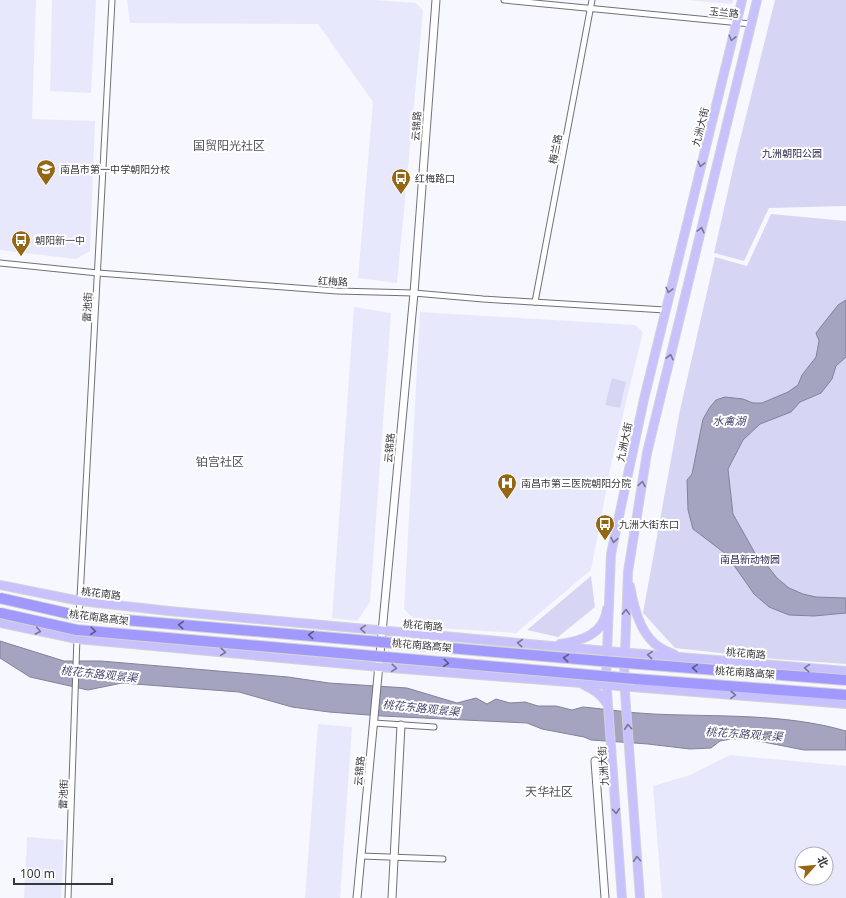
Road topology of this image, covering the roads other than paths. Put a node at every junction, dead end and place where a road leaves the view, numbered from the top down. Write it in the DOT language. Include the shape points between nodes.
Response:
graph roads {
  1 [pos="112,0"];
  2 [pos="436,0"];
  3 [pos="504,0"];
  4 [pos="592,0"];
  5 [pos="742,0"];
  6 [pos="757,0"];
  7 [pos="591,8"];
  8 [pos="736,22"];
  9 [pos="751,24"];
  10 [pos="0,263"];
  11 [pos="98,273"];
  12 [pos="414,293"];
  13 [pos="535,302"];
  14 [pos="664,310"];
  15 [pos="612,554"];
  16 [pos="628,572"];
  17 [pos="0,586"];
  18 [pos="0,598"];
  19 [pos="80,601"];
  20 [pos="0,613"];
  21 [pos="80,616"];
  22 [pos="0,623"];
  23 [pos="382,631"];
  24 [pos="77,634"];
  25 [pos="546,646"];
  26 [pos="607,651"];
  27 [pos="624,653"];
  28 [pos="681,657"];
  29 [pos="379,667"];
  30 [pos="846,671"];
  31 [pos="846,680"];
  32 [pos="579,683"];
  33 [pos="607,685"];
  34 [pos="625,687"];
  35 [pos="846,695"];
  36 [pos="846,704"];
  37 [pos="608,707"];
  38 [pos="374,721"];
  39 [pos="401,725"];
  40 [pos="434,727"];
  41 [pos="595,761"];
  42 [pos="361,856"];
  43 [pos="394,857"];
  44 [pos="443,859"];
  45 [pos="68,898"];
  46 [pos="357,898"];
  47 [pos="392,898"];
  48 [pos="605,898"];
  49 [pos="622,898"];
  50 [pos="640,898"];
  1 -- 11 [label="street, 雷池街"];
  2 -- 12 [label="street, 云锦路"];
  3 -- 7 [label="street, 玉兰路"];
  4 -- 7 [label="street, 梅兰路"];
  5 -- 8 [label="main road, 九洲大街"];
  6 -- 9 [label="main road"];
  7 -- 8 [label="street, 玉兰路"];
  7 -- 13 [label="street, 梅兰路"];
  8 -- 9 [label="street, 玉兰路"];
  8 -- 14 [label="main road, 九洲大街, one-way"];
  16 -- 9 [label="main road, one-way" via="647,453"];
  10 -- 11 [label="street, 红梅路"];
  11 -- 12 [label="street, 红梅路" via="337,291"];
  11 -- 19 [label="street, 雷池街"];
  12 -- 13 [label="street, 红梅路"];
  12 -- 23 [label="street, 云锦路"];
  13 -- 14 [label="street, 红梅路"];
  14 -- 15 [label="main road, 九洲大街, one-way"];
  15 -- 25 [label="main road" via="606,613 601,625 586,638"];
  15 -- 26 [label="main road, 九洲大街"];
  27 -- 16 [label="main road, one-way"];
  16 -- 28 [label="main road" via="635,609 646,633 656,645"];
  17 -- 19 [label="main road, 桃花南路"];
  18 -- 21 [label="highway, 桃花南路高架, bridge"];
  19 -- 21 [label="street, 雷池街"];
  23 -- 19 [label="main road, 桃花南路, one-way"];
  20 -- 24 [label="highway, 桃花南路高架, bridge"];
  31 -- 21 [label="highway, 桃花南路高架, one-way, bridge"];
  22 -- 24 [label="main road, one-way"];
  25 -- 23 [label="main road, 桃花南路, one-way"];
  23 -- 29 [label="street, 云锦路"];
  24 -- 29 [label="main road, one-way"];
  24 -- 35 [label="highway, 桃花南路高架, one-way, bridge"];
  24 -- 45 [label="street, 雷池街"];
  25 -- 26 [label="main road, 桃花南路"];
  26 -- 27 [label="main road, 桃花南路"];
  26 -- 33 [label="main road, 九洲大街"];
  28 -- 27 [label="main road, 桃花南路, one-way"];
  27 -- 34 [label="main road"];
  30 -- 28 [label="main road, 桃花南路, one-way"];
  29 -- 32 [label="main road, one-way"];
  29 -- 38 [label="street, 云锦路"];
  32 -- 33 [label="main road"];
  32 -- 37 [label="main road" via="598,692"];
  33 -- 34 [label="main road"];
  33 -- 37 [label="main road, 九洲大街"];
  34 -- 36 [label="main road, one-way"];
  50 -- 34 [label="main road, one-way"];
  37 -- 49 [label="main road, 九洲大街, one-way"];
  38 -- 39 [label="street"];
  38 -- 42 [label="street, 云锦路"];
  39 -- 40 [label="street"];
  39 -- 43 [label="street"];
  41 -- 48 [label="street"];
  42 -- 43 [label="street"];
  42 -- 46 [label="street, 云锦路"];
  43 -- 44 [label="street"];
  43 -- 47 [label="street"];
}
